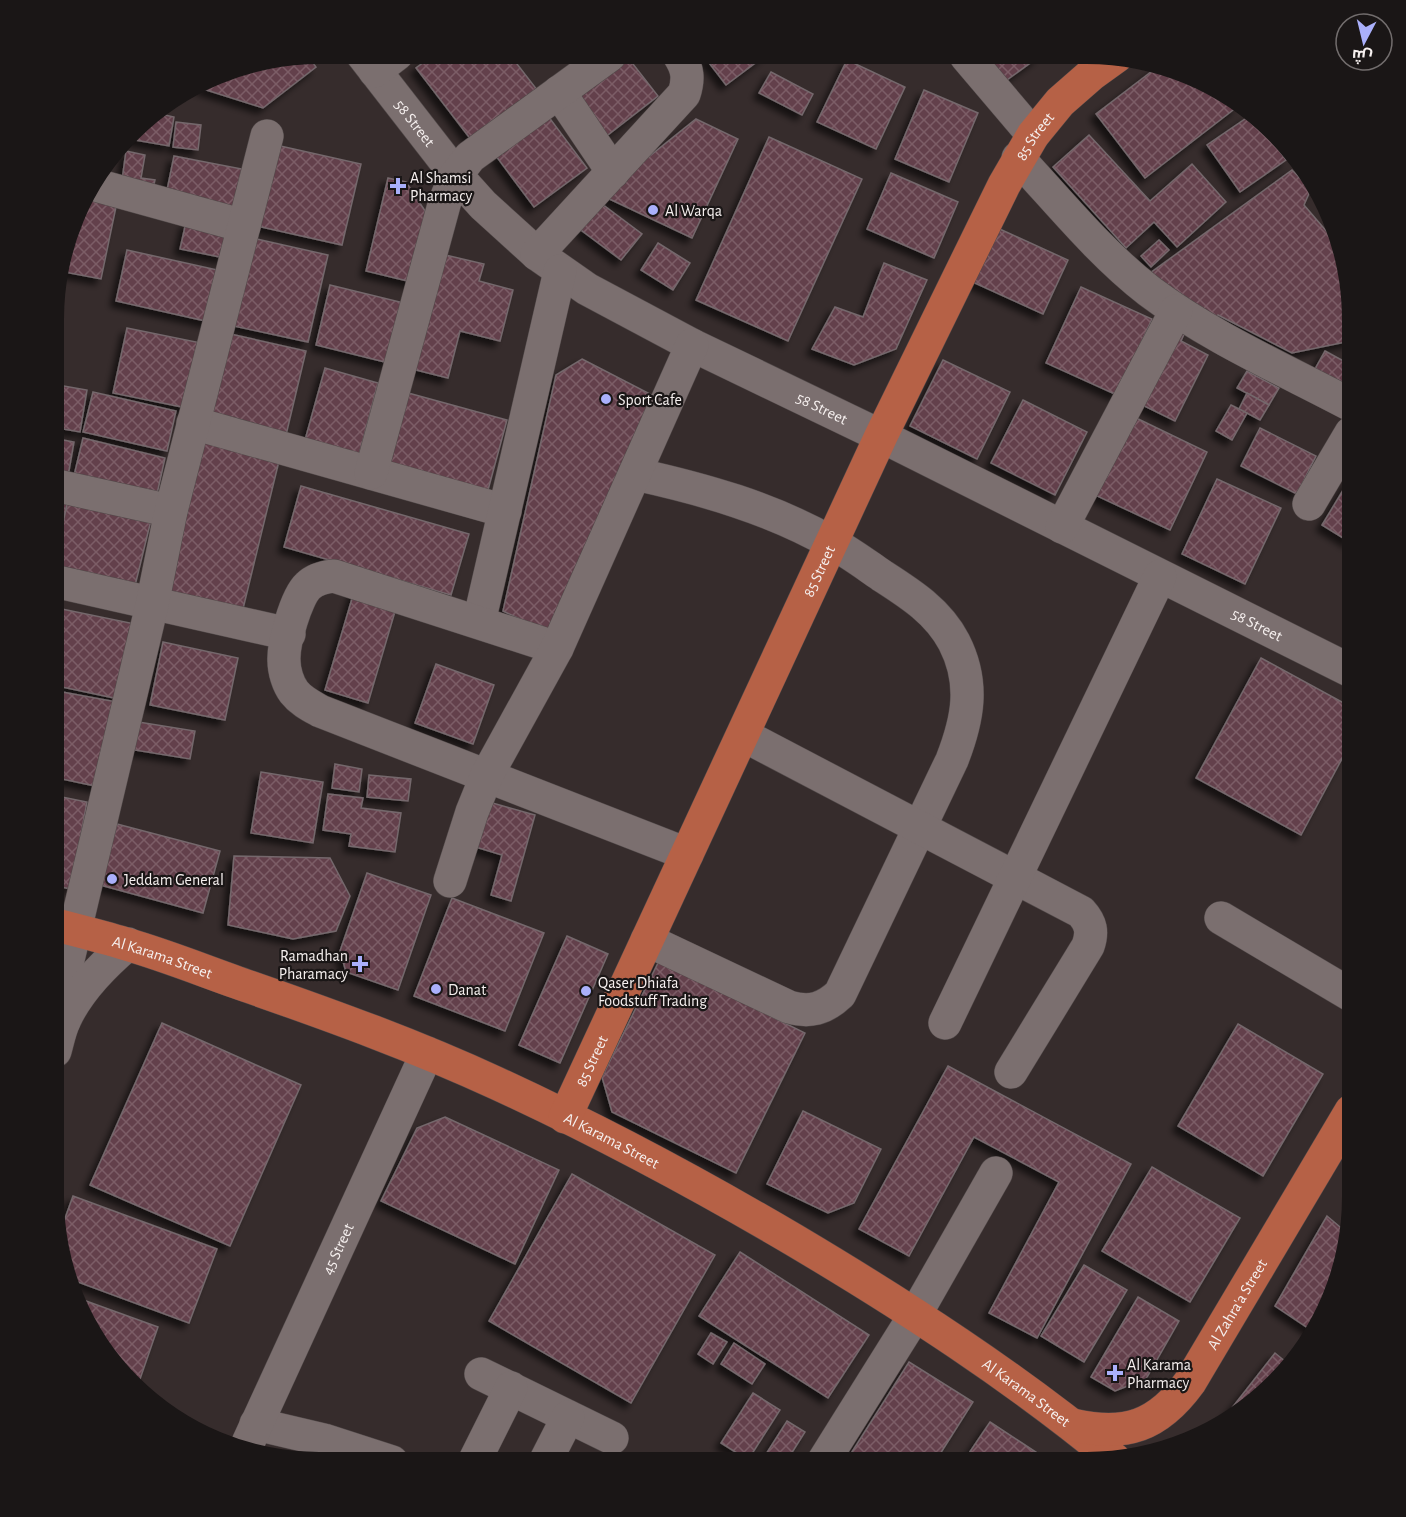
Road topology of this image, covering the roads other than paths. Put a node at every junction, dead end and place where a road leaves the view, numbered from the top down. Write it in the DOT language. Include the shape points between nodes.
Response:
graph roads {
  1 [pos="381,64"];
  2 [pos="598,64"];
  3 [pos="684,64"];
  4 [pos="971,64"];
  5 [pos="1104,65"];
  6 [pos="559,92"];
  7 [pos="267,136"];
  8 [pos="1025,146"];
  9 [pos="613,172"];
  10 [pos="456,175"];
  11 [pos="102,187"];
  12 [pos="244,226"];
  13 [pos="548,262"];
  14 [pos="1176,310"];
  15 [pos="692,345"];
  16 [pos="1342,400"];
  17 [pos="193,423"];
  18 [pos="881,436"];
  19 [pos="1342,450"];
  20 [pos="371,473"];
  21 [pos="635,474"];
  22 [pos="64,487"];
  23 [pos="1309,504"];
  24 [pos="171,511"];
  25 [pos="505,511"];
  26 [pos="1062,527"];
  27 [pos="832,543"];
  28 [pos="1160,576"];
  29 [pos="64,583"];
  30 [pos="152,605"];
  31 [pos="479,622"];
  32 [pos="289,634"];
  33 [pos="557,648"];
  34 [pos="1342,666"];
  35 [pos="742,735"];
  36 [pos="487,775"];
  37 [pos="920,828"];
  38 [pos="687,854"];
  39 [pos="1015,877"];
  40 [pos="450,881"];
  41 [pos="1221,918"];
  42 [pos="66,928"];
  43 [pos="647,940"];
  44 [pos="128,944"];
  45 [pos="64,983"];
  46 [pos="1342,989"];
  47 [pos="945,1023"];
  48 [pos="64,1028"];
  49 [pos="426,1053"];
  50 [pos="1011,1072"];
  51 [pos="565,1117"];
  52 [pos="1342,1128"];
  53 [pos="996,1173"];
  54 [pos="915,1315"];
  55 [pos="481,1374"];
  56 [pos="511,1388"];
  57 [pos="568,1417"];
  58 [pos="1073,1425"];
  59 [pos="251,1435"];
  60 [pos="612,1438"];
  61 [pos="361,1452"];
  62 [pos="479,1452"];
  63 [pos="550,1452"];
  64 [pos="829,1452"];
  65 [pos="1105,1452"];
  1 -- 10 [label="street, 58 Street"];
  2 -- 6 [label="street"];
  3 -- 9 [label="street" via="688,82 684,94"];
  4 -- 8 [label="street"];
  5 -- 8 [label="main road, 85 Street" via="1060,102"];
  6 -- 9 [label="street"];
  6 -- 10 [label="street" via="470,157"];
  7 -- 12 [label="street"];
  8 -- 14 [label="street" via="1121,267"];
  8 -- 18 [label="main road, 85 Street"];
  9 -- 13 [label="street"];
  10 -- 13 [label="street, 58 Street" via="509,230"];
  10 -- 20 [label="street" via="445,201"];
  11 -- 12 [label="street"];
  12 -- 17 [label="street"];
  13 -- 15 [label="street, 58 Street" via="587,289"];
  13 -- 25 [label="street"];
  14 -- 16 [label="street"];
  14 -- 26 [label="street"];
  15 -- 18 [label="street, 58 Street"];
  15 -- 21 [label="street"];
  17 -- 20 [label="street"];
  17 -- 24 [label="street"];
  18 -- 26 [label="street, 58 Street"];
  18 -- 27 [label="main road, 85 Street"];
  19 -- 23 [label="street"];
  20 -- 25 [label="street"];
  21 -- 27 [label="street" via="726,498"];
  21 -- 33 [label="street"];
  22 -- 24 [label="street"];
  24 -- 30 [label="street"];
  25 -- 31 [label="street"];
  26 -- 28 [label="street, 58 Street"];
  27 -- 35 [label="main road, 85 Street"];
  27 -- 37 [label="street" via="913,595 936,616 954,642 964,670 968,701 963,731"];
  28 -- 34 [label="street, 58 Street"];
  28 -- 39 [label="street"];
  29 -- 30 [label="street"];
  30 -- 32 [label="street"];
  30 -- 42 [label="street"];
  31 -- 32 [label="street" via="334,576 310,583 301,593"];
  31 -- 33 [label="street"];
  32 -- 36 [label="street" via="283,660 286,676 293,691 306,703"];
  33 -- 36 [label="street"];
  35 -- 37 [label="street"];
  35 -- 38 [label="main road, 85 Street"];
  36 -- 38 [label="street"];
  36 -- 40 [label="street"];
  37 -- 39 [label="street"];
  37 -- 43 [label="street" via="840,994 830,1004 803,1011 789,1007"];
  38 -- 43 [label="main road, 85 Street"];
  39 -- 47 [label="street"];
  39 -- 50 [label="street" via="1081,912 1091,928 1091,937"];
  41 -- 46 [label="street"];
  42 -- 44 [label="main road, Al Karama Street"];
  42 -- 45 [label="street"];
  43 -- 51 [label="main road, 85 Street"];
  44 -- 48 [label="street" via="85,987"];
  44 -- 49 [label="main road, Al Karama Street"];
  49 -- 51 [label="main road, Al Karama Street"];
  49 -- 59 [label="street, 45 Street"];
  51 -- 54 [label="main road, Al Karama Street" via="743,1210"];
  52 -- 58 [label="main road, Al Zahra'a Street" via="1177,1400 1140,1425 1096,1430"];
  53 -- 54 [label="street"];
  54 -- 58 [label="main road, Al Karama Street"];
  54 -- 64 [label="street"];
  55 -- 56 [label="street"];
  56 -- 57 [label="street"];
  56 -- 62 [label="street"];
  57 -- 60 [label="street"];
  57 -- 63 [label="street"];
  58 -- 65 [label="main road, Al Karama Street"];
  59 -- 61 [label="street" via="324,1440"];
}
